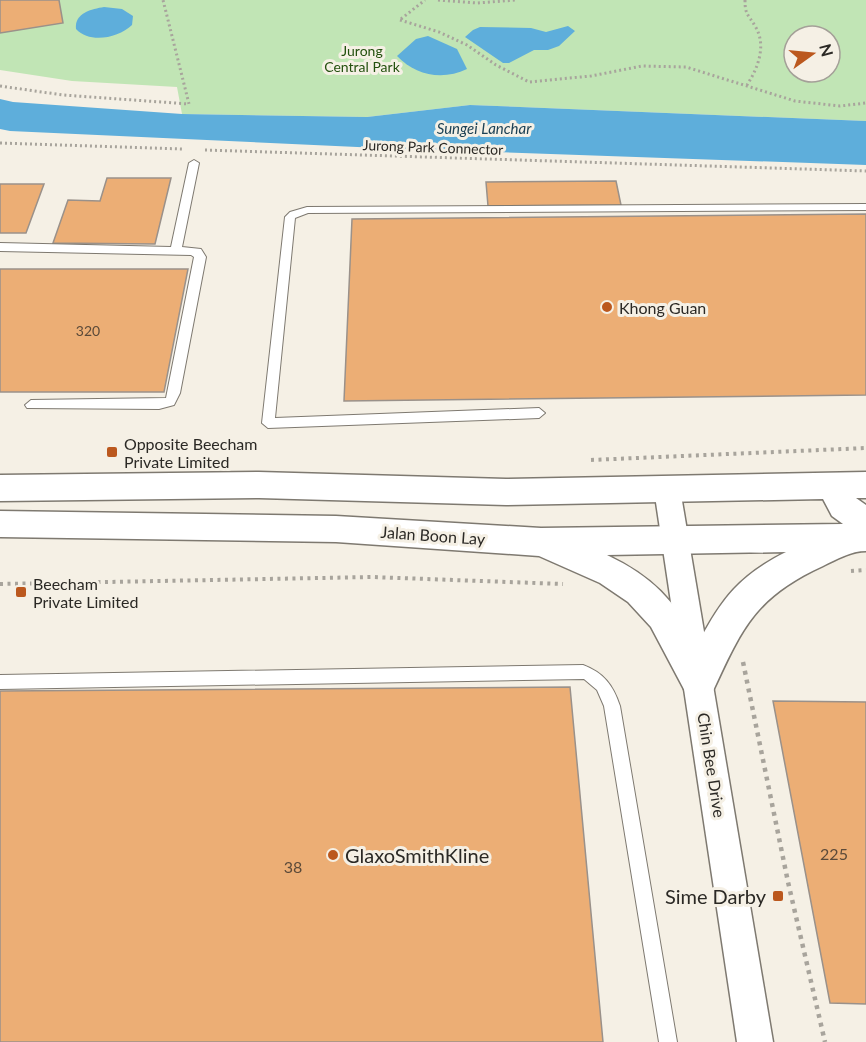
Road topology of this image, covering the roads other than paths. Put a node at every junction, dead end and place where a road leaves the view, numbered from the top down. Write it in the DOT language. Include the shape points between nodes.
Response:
graph roads {
  1 [pos="194,163"];
  2 [pos="866,207"];
  3 [pos="0,247"];
  4 [pos="176,250"];
  5 [pos="31,405"];
  6 [pos="539,413"];
  7 [pos="866,485"];
  8 [pos="833,486"];
  9 [pos="0,488"];
  10 [pos="667,489"];
  11 [pos="0,524"];
  12 [pos="861,532"];
  13 [pos="675,538"];
  14 [pos="541,542"];
  15 [pos="699,681"];
  16 [pos="0,682"];
  17 [pos="668,1042"];
  18 [pos="755,1042"];
  1 -- 4 [label="lane"];
  2 -- 6 [label="lane" via="307,210 294,214 268,423"];
  3 -- 4 [label="lane"];
  4 -- 5 [label="lane" via="197,252 200,257 172,399 163,404"];
  7 -- 8 [label="main road"];
  8 -- 10 [label="main road"];
  8 -- 12 [label="main road"];
  9 -- 10 [label="main road" via="259,485 506,492"];
  10 -- 13 [label="street, Chin Bee Drive"];
  11 -- 14 [label="main road, Jalan Boon Lay" via="336,529"];
  12 -- 13 [label="main road, Jalan Boon Lay"];
  12 -- 15 [label="main road" via="757,587 732,617"];
  13 -- 14 [label="main road, Jalan Boon Lay"];
  13 -- 15 [label="street, Chin Bee Drive"];
  14 -- 15 [label="main road" via="627,582 662,615"];
  15 -- 18 [label="street, Chin Bee Drive"];
  16 -- 17 [label="lane" via="583,672 593,676 603,684 612,706"];
}
